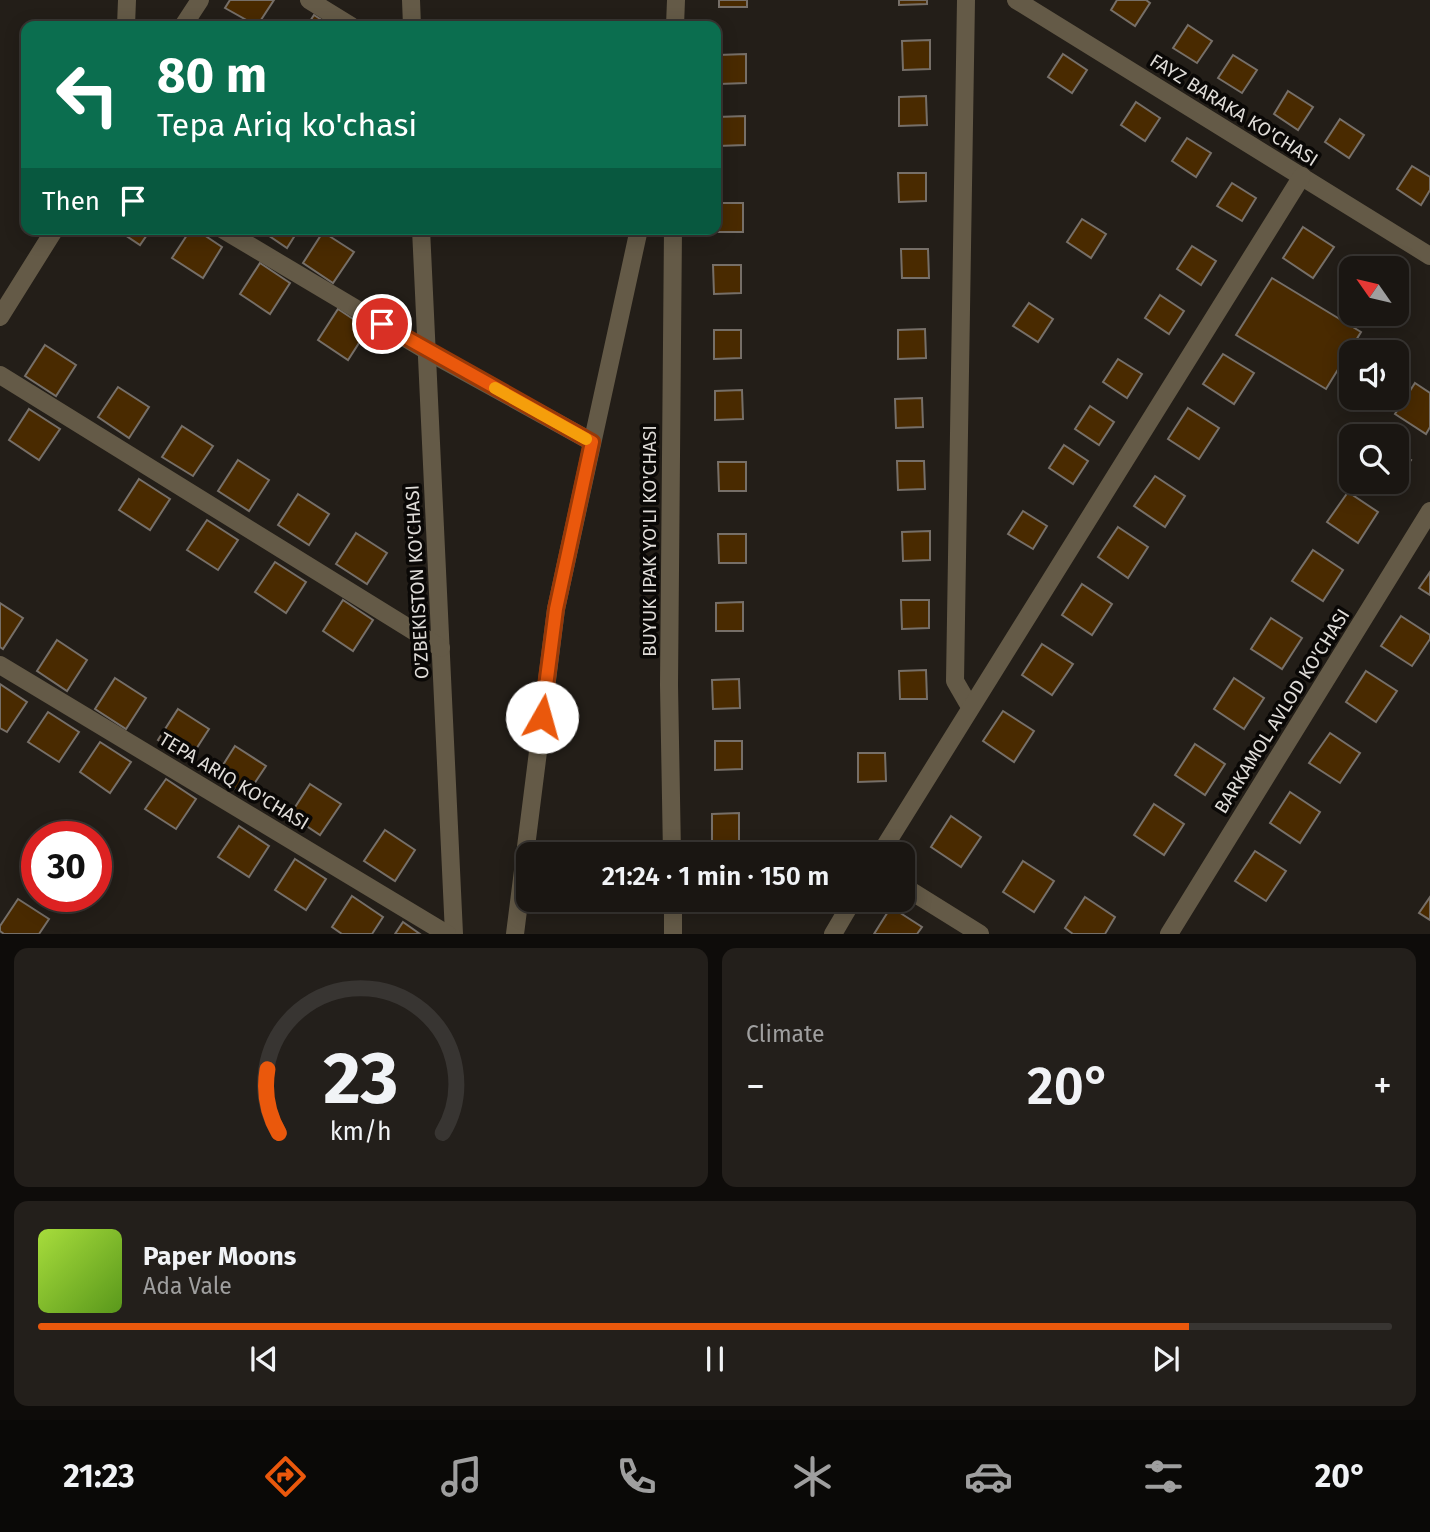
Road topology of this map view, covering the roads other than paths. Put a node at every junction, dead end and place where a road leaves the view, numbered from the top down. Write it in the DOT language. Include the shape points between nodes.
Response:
graph roads {
  1 [pos="127,0"];
  2 [pos="200,0"];
  3 [pos="309,0"];
  4 [pos="411,0"];
  5 [pos="676,0"];
  6 [pos="966,0"];
  7 [pos="1016,0"];
  8 [pos="126,21"];
  9 [pos="186,21"];
  10 [pos="343,21"];
  11 [pos="412,21"];
  12 [pos="675,21"];
  13 [pos="1302,176"];
  14 [pos="51,235"];
  15 [pos="232,235"];
  16 [pos="421,235"];
  17 [pos="638,235"];
  18 [pos="673,235"];
  19 [pos="1430,256"];
  20 [pos="0,317"];
  21 [pos="427,351"];
  22 [pos="0,376"];
  23 [pos="592,442"];
  24 [pos="1430,511"];
  25 [pos="441,648"];
  26 [pos="0,665"];
  27 [pos="970,707"];
  28 [pos="672,842"];
  29 [pos="887,842"];
  30 [pos="915,893"];
  31 [pos="673,912"];
  32 [pos="846,912"];
  33 [pos="447,933"];
  34 [pos="454,933"];
  35 [pos="515,933"];
  36 [pos="673,933"];
  37 [pos="833,933"];
  38 [pos="980,933"];
  39 [pos="1169,933"];
  1 -- 8 [label="street"];
  2 -- 9 [label="street"];
  3 -- 10 [label="street"];
  4 -- 11 [label="street"];
  5 -- 12 [label="street"];
  6 -- 27 [label="street" via="955,681"];
  7 -- 13 [label="street, FAYZ BARAKA KO'CHASI"];
  13 -- 19 [label="street, FAYZ BARAKA KO'CHASI"];
  13 -- 27 [label="street"];
  14 -- 20 [label="street"];
  15 -- 21 [label="street"];
  16 -- 21 [label="street, O'ZBEKISTON KO'CHASI"];
  17 -- 23 [label="street"];
  18 -- 28 [label="street, BUYUK IPAK YO'LI KO'CHASI"];
  21 -- 23 [label="street"];
  21 -- 25 [label="street, O'ZBEKISTON KO'CHASI"];
  22 -- 25 [label="street"];
  23 -- 35 [label="street" via="556,609"];
  24 -- 39 [label="street, BARKAMOL AVLOD KO'CHASI"];
  25 -- 34 [label="street, O'ZBEKISTON KO'CHASI"];
  26 -- 33 [label="street, TEPA ARIQ KO'CHASI"];
  27 -- 29 [label="street"];
  30 -- 38 [label="street"];
  31 -- 36 [label="street"];
  32 -- 37 [label="street"];
}
